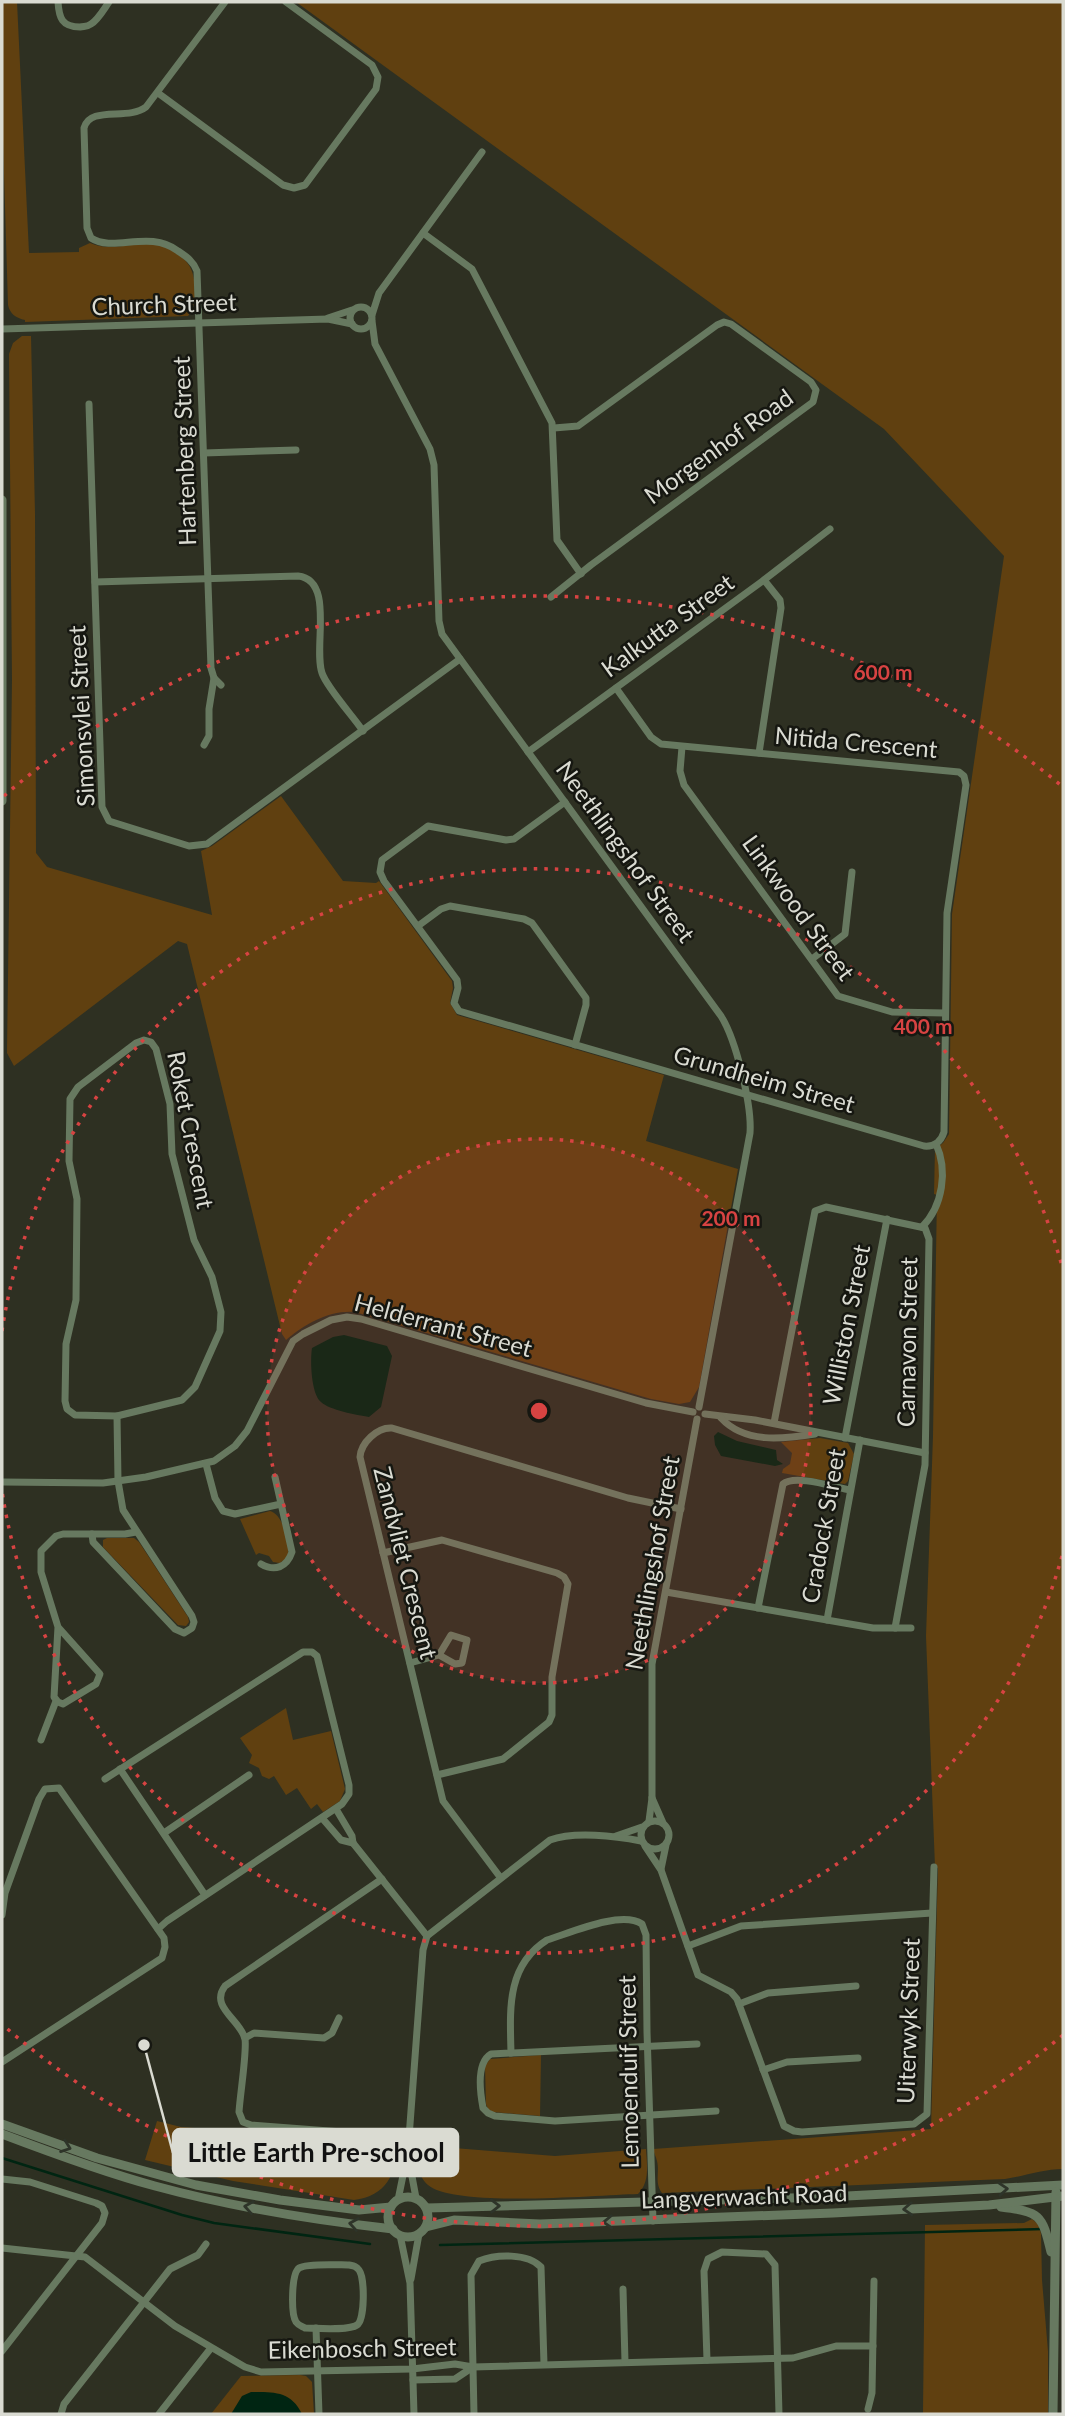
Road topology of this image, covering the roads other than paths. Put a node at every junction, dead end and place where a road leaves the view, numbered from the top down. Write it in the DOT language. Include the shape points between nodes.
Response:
graph roads {
  1 [pos="58,2"];
  2 [pos="109,2"];
  3 [pos="225,2"];
  4 [pos="286,2"];
  5 [pos="158,93"];
  6 [pos="482,152"];
  7 [pos="423,233"];
  8 [pos="379,293"];
  9 [pos="355,308"];
  10 [pos="328,318"];
  11 [pos="372,318"];
  12 [pos="200,323"];
  13 [pos="354,326"];
  14 [pos="2,329"];
  15 [pos="375,344"];
  16 [pos="89,404"];
  17 [pos="554,428"];
  18 [pos="296,450"];
  19 [pos="204,453"];
  20 [pos="2,500"];
  21 [pos="830,529"];
  22 [pos="581,574"];
  23 [pos="208,578"];
  24 [pos="764,580"];
  25 [pos="95,582"];
  26 [pos="551,597"];
  27 [pos="460,659"];
  28 [pos="214,678"];
  29 [pos="220,685"];
  30 [pos="616,688"];
  31 [pos="363,730"];
  32 [pos="204,745"];
  33 [pos="682,747"];
  34 [pos="528,752"];
  35 [pos="759,753"];
  36 [pos="2,801"];
  37 [pos="565,802"];
  38 [pos="852,872"];
  39 [pos="418,926"];
  40 [pos="811,959"];
  41 [pos="945,1013"];
  42 [pos="575,1045"];
  43 [pos="745,1094"];
  44 [pos="936,1144"];
  45 [pos="887,1219"];
  46 [pos="922,1227"];
  47 [pos="696,1413"];
  48 [pos="117,1416"];
  49 [pos="720,1417"];
  50 [pos="739,1418"];
  51 [pos="774,1423"];
  52 [pos="737,1431"];
  53 [pos="821,1433"];
  54 [pos="845,1438"];
  55 [pos="860,1440"];
  56 [pos="925,1453"];
  57 [pos="206,1464"];
  58 [pos="275,1477"];
  59 [pos="118,1481"];
  60 [pos="2,1482"];
  61 [pos="850,1490"];
  62 [pos="281,1504"];
  63 [pos="681,1509"];
  64 [pos="136,1532"];
  65 [pos="92,1534"];
  66 [pos="383,1553"];
  67 [pos="261,1564"];
  68 [pos="666,1592"];
  69 [pos="758,1608"];
  70 [pos="827,1620"];
  71 [pos="58,1627"];
  72 [pos="895,1628"];
  73 [pos="911,1628"];
  74 [pos="439,1655"];
  75 [pos="410,1663"];
  76 [pos="56,1701"];
  77 [pos="41,1740"];
  78 [pos="120,1769"];
  79 [pos="249,1775"];
  80 [pos="437,1775"];
  81 [pos="105,1779"];
  82 [pos="652,1798"];
  83 [pos="336,1808"];
  84 [pos="322,1818"];
  85 [pos="663,1823"];
  86 [pos="646,1824"];
  87 [pos="164,1833"];
  88 [pos="615,1836"];
  89 [pos="353,1843"];
  90 [pos="643,1844"];
  91 [pos="666,1844"];
  92 [pos="934,1867"];
  93 [pos="661,1870"];
  94 [pos="500,1878"];
  95 [pos="382,1880"];
  96 [pos="205,1895"];
  97 [pos="932,1913"];
  98 [pos="2,1915"];
  99 [pos="158,1929"];
  100 [pos="427,1936"];
  101 [pos="688,1946"];
  102 [pos="856,1986"];
  103 [pos="739,2004"];
  104 [pos="339,2018"];
  105 [pos="245,2038"];
  106 [pos="697,2044"];
  107 [pos="648,2046"];
  108 [pos="511,2053"];
  109 [pos="858,2058"];
  110 [pos="2,2062"];
  111 [pos="763,2070"];
  112 [pos="716,2111"];
  113 [pos="649,2115"];
  114 [pos="2,2124"];
  115 [pos="2,2134"];
  116 [pos="408,2137"];
  117 [pos="408,2151"];
  118 [pos="2,2179"];
  119 [pos="1060,2185"];
  120 [pos="1060,2197"];
  121 [pos="416,2198"];
  122 [pos="652,2202"];
  123 [pos="394,2203"];
  124 [pos="989,2205"];
  125 [pos="426,2208"];
  126 [pos="653,2221"];
  127 [pos="423,2230"];
  128 [pos="397,2232"];
  129 [pos="206,2244"];
  130 [pos="2,2248"];
  131 [pos="77,2256"];
  132 [pos="1054,2264"];
  133 [pos="874,2281"];
  134 [pos="410,2283"];
  135 [pos="623,2289"];
  136 [pos="144,2302"];
  137 [pos="316,2328"];
  138 [pos="873,2346"];
  139 [pos="211,2348"];
  140 [pos="2,2351"];
  141 [pos="777,2358"];
  142 [pos="707,2360"];
  143 [pos="625,2362"];
  144 [pos="544,2364"];
  145 [pos="473,2367"];
  146 [pos="415,2368"];
  147 [pos="318,2371"];
  148 [pos="416,2380"];
  149 [pos="868,2409"];
  150 [pos="61,2414"];
  151 [pos="159,2414"];
  152 [pos="319,2414"];
  153 [pos="414,2414"];
  154 [pos="474,2414"];
  155 [pos="779,2414"];
  156 [pos="1053,2414"];
  1 -- 2 [label="street" via="64,24 84,27 94,22"];
  3 -- 5 [label="street"];
  4 -- 5 [label="street" via="372,65 378,77 376,89 305,184 286,187"];
  5 -- 12 [label="street, Hartenberg Street" via="139,112 93,116 85,122 88,232 102,243 163,242 191,260 198,275"];
  6 -- 7 [label="street"];
  7 -- 8 [label="street"];
  7 -- 17 [label="street" via="472,270"];
  8 -- 9 [label="street, Church Street"];
  8 -- 11 [label="street"];
  9 -- 10 [label="street, Church Street"];
  9 -- 11 [label="street" via="370,310"];
  9 -- 13 [label="street" via="350,319"];
  10 -- 12 [label="street, Church Street"];
  10 -- 13 [label="street, Church Street"];
  11 -- 13 [label="street" via="366,328"];
  11 -- 15 [label="street"];
  12 -- 14 [label="street, Church Street"];
  12 -- 19 [label="street, Hartenberg Street"];
  13 -- 15 [label="street"];
  15 -- 27 [label="street, Neethlingshof Street" via="432,455 440,625"];
  16 -- 25 [label="street, Simonsvlei Street"];
  17 -- 22 [label="street" via="557,540"];
  17 -- 22 [label="street, Morgenhof Road" via="580,425 724,323 811,382 816,390 813,402"];
  18 -- 19 [label="street"];
  19 -- 23 [label="street, Hartenberg Street"];
  20 -- 36 [label="street"];
  21 -- 24 [label="street, Kalkutta Street"];
  22 -- 26 [label="street, Morgenhof Road"];
  23 -- 25 [label="street"];
  23 -- 28 [label="street, Hartenberg Street"];
  23 -- 31 [label="street" via="298,576 312,581 319,596 322,672"];
  24 -- 30 [label="street, Kalkutta Street"];
  24 -- 35 [label="street" via="781,608"];
  25 -- 31 [label="street, Simonsvlei Street" via="102,807 113,823 189,846 207,844"];
  27 -- 31 [label="street, Simonsvlei Street"];
  27 -- 34 [label="street, Neethlingshof Street"];
  28 -- 29 [label="street"];
  28 -- 32 [label="street, Hartenberg Street" via="209,736"];
  30 -- 33 [label="street, Nitida Crescent" via="654,740"];
  30 -- 34 [label="street, Kalkutta Street"];
  33 -- 35 [label="street, Nitida Crescent"];
  33 -- 40 [label="street, Linkwood Street" via="684,786"];
  34 -- 37 [label="street, Neethlingshof Street"];
  35 -- 41 [label="street, Nitida Crescent" via="964,776 947,913"];
  37 -- 39 [label="street" via="514,839 432,826 386,856 380,863 381,876"];
  37 -- 43 [label="street, Neethlingshof Street" via="728,1027"];
  38 -- 40 [label="street" via="845,933"];
  39 -- 42 [label="street, Grundheim Street" via="457,981 455,1006 461,1012"];
  39 -- 42 [label="street" via="450,906 530,921 584,994 586,1006"];
  40 -- 41 [label="street, Linkwood Street" via="842,999 892,1012"];
  41 -- 44 [label="street" via="944,1132"];
  42 -- 43 [label="street, Grundheim Street"];
  43 -- 44 [label="street, Grundheim Street" via="924,1146"];
  43 -- 47 [label="street, Neethlingshof Street" via="750,1133"];
  44 -- 46 [label="street" via="942,1182 938,1203"];
  45 -- 46 [label="street, Carnavon Street"];
  45 -- 51 [label="street, Carnavon Street" via="826,1207 813,1213"];
  45 -- 54 [label="street, Williston Street"];
  46 -- 56 [label="street, Carnavon Street" via="929,1239"];
  47 -- 49 [label="street" via="704,1408 705,1414"];
  47 -- 57 [label="street, Helderrant Street" via="646,1404 361,1319 339,1318 293,1341 247,1431 228,1452"];
  47 -- 63 [label="street, Neethlingshof Street"];
  48 -- 48 [label="street, Roket Crescent" via="189,1395 222,1325 212,1277 194,1240 173,1154 171,1112 156,1049 144,1040 78,1087 70,1104 69,1161 77,1195 76,1300 66,1344 66,1405 75,1415"];
  48 -- 59 [label="street"];
  49 -- 50 [label="street"];
  49 -- 52 [label="street"];
  50 -- 51 [label="street"];
  50 -- 52 [label="street"];
  51 -- 53 [label="street"];
  52 -- 53 [label="street" via="778,1439"];
  53 -- 54 [label="street"];
  54 -- 55 [label="street"];
  55 -- 56 [label="street"];
  55 -- 61 [label="street, Cradock Street"];
  56 -- 72 [label="street, Carnavon Street"];
  57 -- 59 [label="street, Helderrant Street"];
  57 -- 62 [label="street" via="223,1511 235,1514"];
  58 -- 62 [label="street"];
  59 -- 60 [label="street, Helderrant Street"];
  59 -- 64 [label="street" via="123,1510"];
  61 -- 69 [label="street" via="795,1479 783,1484"];
  61 -- 70 [label="street, Cradock Street"];
  62 -- 67 [label="street" via="291,1556 278,1567"];
  63 -- 66 [label="street, Zandvliet Crescent" via="628,1499 384,1428 364,1444 360,1454"];
  63 -- 68 [label="street, Neethlingshof Street"];
  64 -- 65 [label="street"];
  64 -- 65 [label="street" via="192,1616 193,1625 187,1632 175,1629 93,1542"];
  65 -- 71 [label="street" via="61,1534 42,1549 41,1572"];
  66 -- 75 [label="street, Zandvliet Crescent"];
  66 -- 80 [label="street" via="445,1540 557,1573 568,1584 549,1722 503,1759"];
  68 -- 69 [label="street"];
  68 -- 82 [label="street, Neethlingshof Street" via="652,1672"];
  69 -- 70 [label="street"];
  70 -- 72 [label="street"];
  71 -- 76 [label="street"];
  71 -- 76 [label="street" via="100,1677 65,1703"];
  72 -- 73 [label="street"];
  74 -- 74 [label="street" via="451,1635 467,1640 462,1663"];
  74 -- 75 [label="street"];
  75 -- 80 [label="street, Zandvliet Crescent"];
  76 -- 77 [label="street"];
  78 -- 81 [label="street"];
  78 -- 83 [label="street" via="309,1651 318,1658 349,1785 347,1798"];
  78 -- 87 [label="street"];
  79 -- 87 [label="street"];
  80 -- 94 [label="street, Zandvliet Crescent" via="446,1807"];
  82 -- 85 [label="street, Neethlingshof Street"];
  82 -- 86 [label="street, Neethlingshof Street"];
  83 -- 84 [label="street"];
  83 -- 89 [label="street"];
  84 -- 89 [label="street" via="341,1840"];
  84 -- 96 [label="street"];
  85 -- 86 [label="street" via="654,1820"];
  85 -- 91 [label="street" via="669,1833"];
  86 -- 88 [label="street"];
  86 -- 90 [label="street" via="640,1836"];
  87 -- 96 [label="street"];
  88 -- 90 [label="street"];
  88 -- 94 [label="street" via="554,1838"];
  89 -- 95 [label="street"];
  90 -- 91 [label="street" via="660,1849"];
  90 -- 93 [label="street"];
  91 -- 93 [label="street"];
  92 -- 97 [label="street, Uiterwyk Street"];
  93 -- 101 [label="street"];
  94 -- 100 [label="street"];
  95 -- 100 [label="street"];
  95 -- 105 [label="street" via="222,1989 221,2004"];
  96 -- 99 [label="street"];
  97 -- 101 [label="street" via="741,1926"];
  97 -- 111 [label="street, Uiterwyk Street" via="929,2108 924,2118 914,2124 794,2131 784,2126"];
  98 -- 99 [label="street" via="38,1799 45,1789 59,1788"];
  99 -- 110 [label="street" via="165,1942 162,1958"];
  100 -- 116 [label="street" via="422,1950"];
  101 -- 103 [label="street" via="698,1975 731,1992"];
  102 -- 103 [label="street" via="774,1992"];
  103 -- 111 [label="street, Uiterwyk Street"];
  104 -- 105 [label="street" via="324,2038 254,2033"];
  105 -- 116 [label="street" via="239,2114 246,2124"];
  106 -- 107 [label="street"];
  107 -- 108 [label="street"];
  107 -- 108 [label="street, Lemoenduif Street" via="646,1935 642,1924 631,1919 608,1921 540,1944 513,1982"];
  107 -- 113 [label="street, Lemoenduif Street"];
  108 -- 113 [label="street" via="491,2054 483,2060 485,2111 495,2116 555,2120"];
  109 -- 111 [label="street" via="787,2062"];
  112 -- 113 [label="street"];
  113 -- 122 [label="street, Lemoenduif Street"];
  114 -- 123 [label="street, one-way" via="97,2158 196,2185 359,2210"];
  128 -- 115 [label="street, one-way" via="193,2196 122,2177"];
  116 -- 117 [label="street"];
  117 -- 121 [label="street"];
  117 -- 123 [label="street"];
  118 -- 131 [label="street" via="30,2182 102,2206 105,2218"];
  119 -- 120 [label="street"];
  122 -- 119 [label="street, Langverwacht Road, one-way"];
  120 -- 124 [label="street, Langverwacht Road"];
  120 -- 132 [label="street"];
  121 -- 123 [label="street"];
  121 -- 125 [label="street"];
  125 -- 122 [label="street, Langverwacht Road, one-way"];
  122 -- 126 [label="street, Lemoenduif Street"];
  123 -- 128 [label="street" via="389,2221"];
  124 -- 126 [label="street, Langverwacht Road, one-way"];
  124 -- 132 [label="street" via="1039,2217"];
  125 -- 127 [label="street"];
  126 -- 127 [label="street, Langverwacht Road, one-way" via="540,2224 454,2220"];
  127 -- 128 [label="street" via="410,2237"];
  127 -- 134 [label="street"];
  128 -- 134 [label="street"];
  129 -- 136 [label="street" via="198,2255 170,2269"];
  130 -- 131 [label="street"];
  131 -- 136 [label="street, Eikenbosch Street" via="93,2261"];
  131 -- 140 [label="street"];
  132 -- 156 [label="street"];
  133 -- 138 [label="street"];
  134 -- 146 [label="street"];
  135 -- 143 [label="street"];
  136 -- 139 [label="street, Eikenbosch Street"];
  136 -- 150 [label="street" via="64,2404"];
  137 -- 137 [label="street" via="351,2328 360,2322 362,2277 355,2266 304,2266 295,2273 295,2320 302,2327"];
  137 -- 147 [label="street"];
  138 -- 141 [label="street, Eikenbosch Street" via="836,2346 800,2357"];
  138 -- 149 [label="street"];
  139 -- 147 [label="street, Eikenbosch Street" via="256,2371"];
  139 -- 151 [label="street"];
  141 -- 142 [label="street, Eikenbosch Street"];
  141 -- 142 [label="street" via="773,2260 761,2252 722,2252 708,2259 704,2271"];
  141 -- 155 [label="street"];
  142 -- 143 [label="street, Eikenbosch Street"];
  143 -- 144 [label="street, Eikenbosch Street"];
  144 -- 145 [label="street, Eikenbosch Street"];
  144 -- 145 [label="street" via="541,2267 527,2257 489,2258 475,2264 471,2275"];
  145 -- 146 [label="street, Eikenbosch Street"];
  145 -- 148 [label="street, Eikenbosch Street" via="455,2379"];
  145 -- 154 [label="street"];
  146 -- 147 [label="street, Eikenbosch Street"];
  146 -- 148 [label="street"];
  147 -- 152 [label="street"];
  148 -- 153 [label="street"];
}
